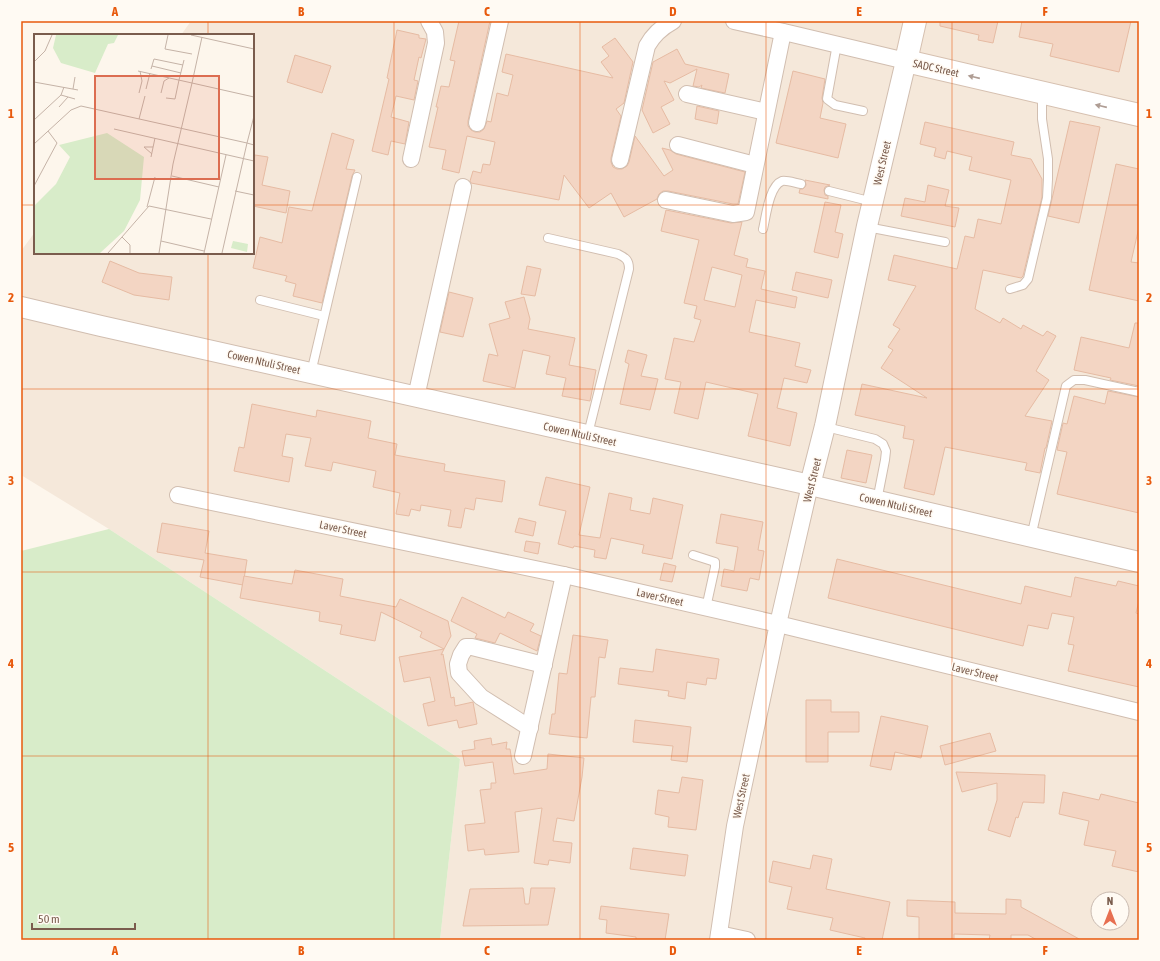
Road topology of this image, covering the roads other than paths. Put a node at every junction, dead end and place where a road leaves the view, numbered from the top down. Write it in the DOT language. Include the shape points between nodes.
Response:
graph roads {
  1 [pos="429,21"];
  2 [pos="500,21"];
  3 [pos="673,21"];
  4 [pos="734,21"];
  5 [pos="915,21"];
  6 [pos="787,28"];
  7 [pos="838,44"];
  8 [pos="906,61"];
  9 [pos="1042,92"];
  10 [pos="687,94"];
  11 [pos="863,111"];
  12 [pos="766,112"];
  13 [pos="1139,115"];
  14 [pos="477,123"];
  15 [pos="678,146"];
  16 [pos="411,159"];
  17 [pos="620,160"];
  18 [pos="755,165"];
  19 [pos="357,177"];
  20 [pos="801,184"];
  21 [pos="463,188"];
  22 [pos="829,191"];
  23 [pos="666,200"];
  24 [pos="873,202"];
  25 [pos="867,226"];
  26 [pos="763,229"];
  27 [pos="548,238"];
  28 [pos="945,242"];
  29 [pos="1010,289"];
  30 [pos="260,300"];
  31 [pos="21,307"];
  32 [pos="324,316"];
  33 [pos="311,373"];
  34 [pos="1139,392"];
  35 [pos="416,397"];
  36 [pos="825,426"];
  37 [pos="588,435"];
  38 [pos="810,485"];
  39 [pos="178,495"];
  40 [pos="877,501"];
  41 [pos="1031,537"];
  42 [pos="693,556"];
  43 [pos="1139,562"];
  44 [pos="564,575"];
  45 [pos="706,608"];
  46 [pos="778,624"];
  47 [pos="544,666"];
  48 [pos="1139,712"];
  49 [pos="530,728"];
  50 [pos="523,756"];
  51 [pos="718,937"];
  52 [pos="747,940"];
  1 -- 16 [label="street" via="435,32 436,43"];
  2 -- 14 [label="street"];
  3 -- 17 [label="street" via="656,33 647,46"];
  4 -- 6 [label="street, SADC Street"];
  5 -- 8 [label="main road, West Street"];
  6 -- 7 [label="street, SADC Street"];
  6 -- 12 [label="street"];
  7 -- 8 [label="street, SADC Street"];
  7 -- 11 [label="lane" via="827,99 835,105"];
  9 -- 8 [label="main road, SADC Street, one-way"];
  8 -- 24 [label="street, West Street"];
  13 -- 9 [label="main road, SADC Street, one-way"];
  9 -- 29 [label="lane" via="1042,119 1048,159 1046,198 1028,279 1023,285"];
  10 -- 12 [label="street"];
  12 -- 18 [label="street"];
  15 -- 18 [label="street"];
  18 -- 23 [label="street" via="746,212 733,214"];
  19 -- 32 [label="lane"];
  20 -- 26 [label="lane" via="784,181 778,184 772,192"];
  21 -- 35 [label="street"];
  22 -- 24 [label="lane"];
  24 -- 25 [label="street, West Street"];
  25 -- 28 [label="lane"];
  25 -- 36 [label="street, West Street"];
  27 -- 37 [label="lane" via="618,254 629,264"];
  30 -- 32 [label="lane"];
  31 -- 33 [label="street, Cowen Ntuli Street"];
  32 -- 33 [label="lane"];
  33 -- 35 [label="street, Cowen Ntuli Street"];
  34 -- 41 [label="lane" via="1085,380 1074,380 1066,386"];
  35 -- 37 [label="street, Cowen Ntuli Street"];
  36 -- 38 [label="street, West Street"];
  36 -- 40 [label="lane" via="876,439 883,444 886,450 885,460"];
  37 -- 38 [label="street, Cowen Ntuli Street"];
  38 -- 40 [label="street, Cowen Ntuli Street"];
  38 -- 46 [label="street, West Street"];
  39 -- 44 [label="street, Laver Street"];
  40 -- 41 [label="street, Cowen Ntuli Street"];
  41 -- 43 [label="street, Cowen Ntuli Street"];
  42 -- 45 [label="lane" via="714,562"];
  44 -- 45 [label="street, Laver Street"];
  44 -- 47 [label="street"];
  45 -- 46 [label="street, Laver Street"];
  46 -- 48 [label="street, Laver Street"];
  46 -- 51 [label="street, West Street" via="735,826"];
  47 -- 49 [label="street"];
  47 -- 49 [label="street" via="472,647 466,647 458,664 459,672 481,697"];
  49 -- 50 [label="street"];
  51 -- 52 [label="street"];
}
